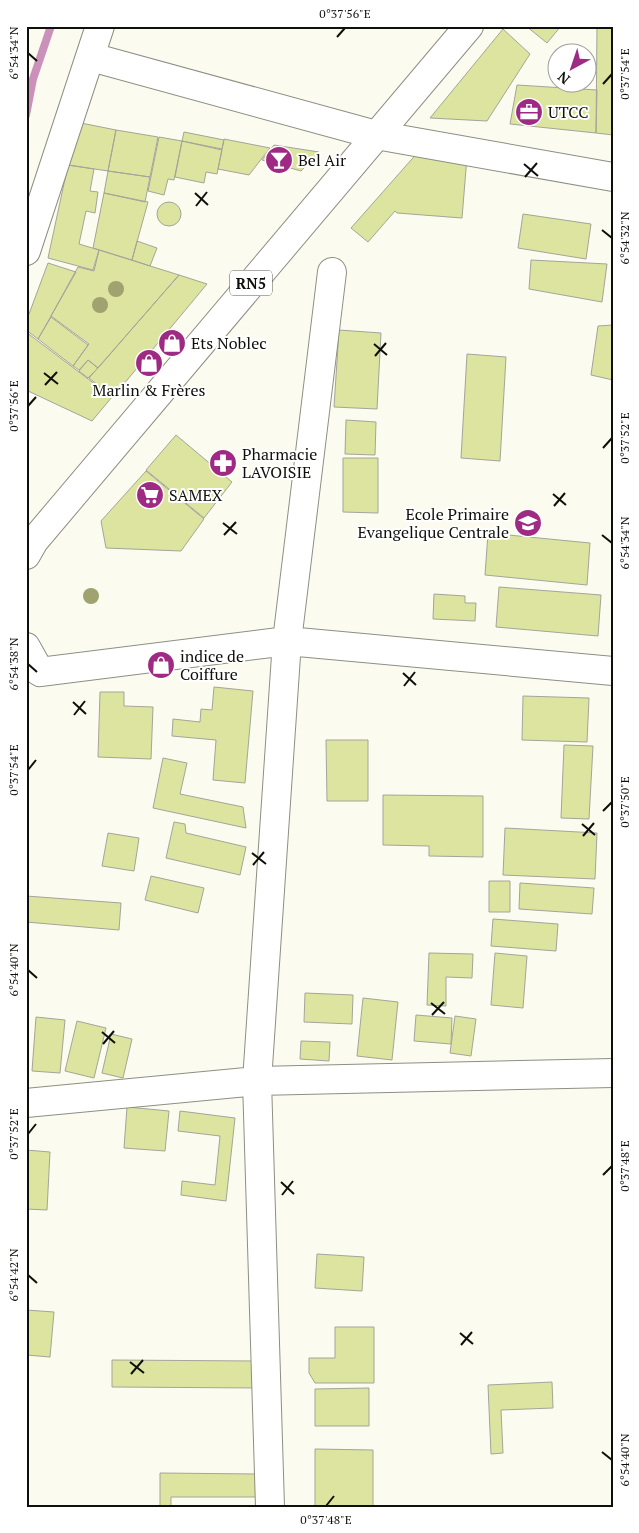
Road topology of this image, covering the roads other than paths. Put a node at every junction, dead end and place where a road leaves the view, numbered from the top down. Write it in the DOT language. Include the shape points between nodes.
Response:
graph roads {
  1 [pos="100,26"];
  2 [pos="469,26"];
  3 [pos="91,57"];
  4 [pos="376,134"];
  5 [pos="613,177"];
  6 [pos="26,251"];
  7 [pos="332,272"];
  8 [pos="29,547"];
  9 [pos="287,641"];
  10 [pos="26,647"];
  11 [pos="33,667"];
  12 [pos="613,671"];
  13 [pos="613,1073"];
  14 [pos="257,1081"];
  15 [pos="26,1103"];
  16 [pos="270,1507"];
  1 -- 3 [label="street"];
  2 -- 4 [label="street, RN5 / RN5"];
  3 -- 4 [label="street"];
  3 -- 6 [label="street"];
  4 -- 5 [label="street"];
  4 -- 8 [label="street, RN5 / RN5"];
  7 -- 9 [label="street"];
  9 -- 11 [label="street"];
  9 -- 12 [label="street"];
  9 -- 14 [label="street"];
  10 -- 11 [label="street"];
  13 -- 14 [label="street"];
  14 -- 15 [label="street"];
  14 -- 16 [label="street"];
}
